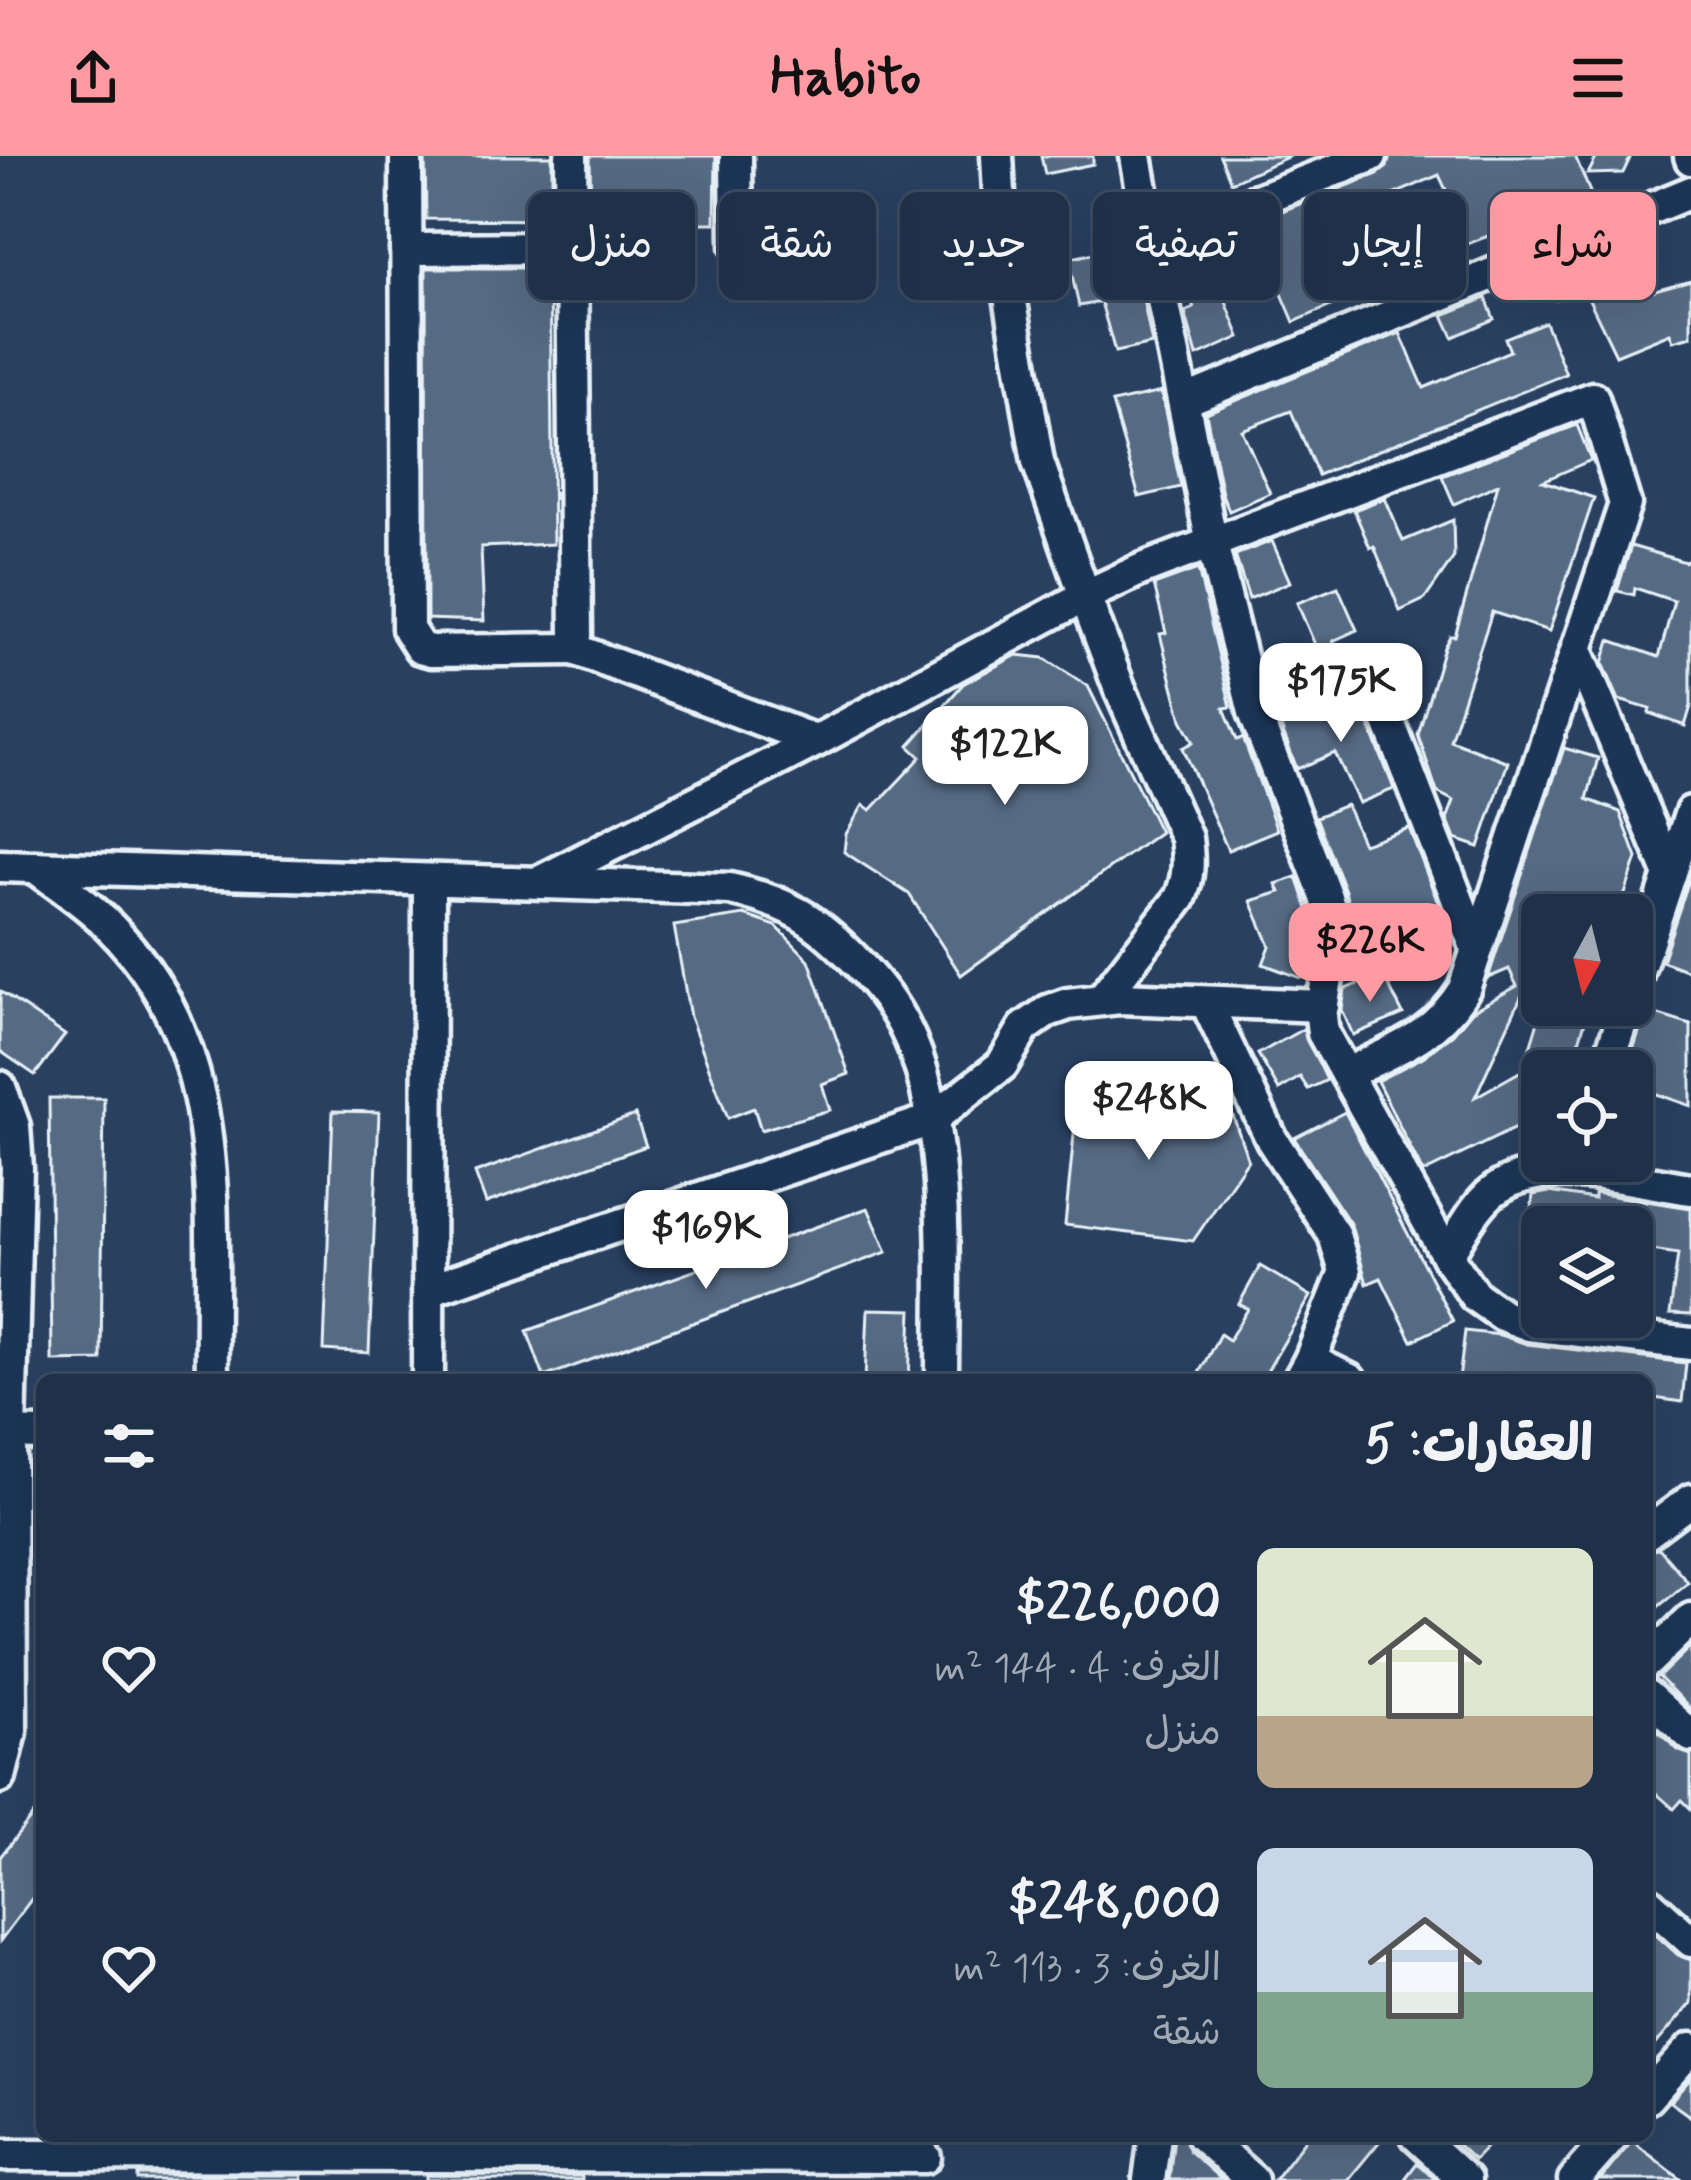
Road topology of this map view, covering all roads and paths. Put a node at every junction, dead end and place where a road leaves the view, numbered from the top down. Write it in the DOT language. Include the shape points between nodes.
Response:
graph roads {
  1 [pos="406,156"];
  2 [pos="571,156"];
  3 [pos="736,156"];
  4 [pos="997,156"];
  5 [pos="1136,156"];
  6 [pos="1372,156"];
  7 [pos="571,192"];
  8 [pos="736,192"];
  9 [pos="1142,192"];
  10 [pos="1279,192"];
  11 [pos="1691,192"];
  12 [pos="528,249"];
  13 [pos="406,250"];
  14 [pos="573,300"];
  15 [pos="1163,300"];
  16 [pos="1184,401"];
  17 [pos="1212,544"];
  18 [pos="1085,596"];
  19 [pos="574,649"];
  20 [pos="1577,650"];
  21 [pos="1370,670"];
  22 [pos="816,741"];
  23 [pos="1691,812"];
  24 [pos="0,866"];
  25 [pos="35,867"];
  26 [pos="1670,875"];
  27 [pos="429,880"];
  28 [pos="536,883"];
  29 [pos="1653,926"];
  30 [pos="1478,950"];
  31 [pos="1102,998"];
  32 [pos="1206,1001"];
  33 [pos="1323,1006"];
  34 [pos="1346,1074"];
  35 [pos="0,1087"];
  36 [pos="931,1120"];
  37 [pos="1521,1177"];
  38 [pos="1653,1182"];
  39 [pos="1691,1189"];
  40 [pos="1448,1256"];
  41 [pos="431,1289"];
  42 [pos="1691,1344"];
  43 [pos="1304,1370"];
  44 [pos="212,1374"];
  45 [pos="428,1374"];
  46 [pos="942,1374"];
  47 [pos="5,1433"];
  48 [pos="36,1434"];
  49 [pos="1691,1500"];
  50 [pos="1653,1527"];
  51 [pos="1691,1619"];
  52 [pos="1653,1656"];
  53 [pos="1653,1701"];
  54 [pos="1691,1736"];
  55 [pos="0,1777"];
  56 [pos="1653,1906"];
  57 [pos="1691,1941"];
  58 [pos="1691,2049"];
  59 [pos="1653,2091"];
  60 [pos="1154,2142"];
  61 [pos="1209,2142"];
  62 [pos="1424,2142"];
  63 [pos="1608,2142"];
  64 [pos="138,2145"];
  65 [pos="429,2145"];
  66 [pos="0,2155"];
  67 [pos="628,2157"];
  68 [pos="926,2158"];
  69 [pos="1149,2180"];
  70 [pos="1252,2180"];
  71 [pos="1465,2180"];
  72 [pos="1574,2180"];
  1 -- 13 [label="street"];
  2 -- 7 [label="street"];
  3 -- 8 [label="street"];
  4 -- 18 [label="street" via="1002,249 1038,462"];
  5 -- 9 [label="street"];
  6 -- 10 [label="street"];
  11 -- 16 [label="street"];
  12 -- 13 [label="street"];
  13 -- 19 [label="street" via="411,639 431,651"];
  14 -- 19 [label="street"];
  15 -- 16 [label="street"];
  16 -- 17 [label="street"];
  17 -- 18 [label="street"];
  17 -- 20 [label="street" via="1593,398 1625,504"];
  17 -- 33 [label="street" via="1254,712 1335,928"];
  18 -- 22 [label="street"];
  18 -- 31 [label="street" via="1189,860 1180,898"];
  19 -- 22 [label="street"];
  20 -- 26 [label="street"];
  20 -- 30 [label="street"];
  21 -- 30 [label="street"];
  22 -- 28 [label="street"];
  23 -- 26 [label="street"];
  24 -- 25 [label="street"];
  25 -- 27 [label="street"];
  25 -- 44 [label="street" via="101,917 140,962 188,1046 209,1146"];
  26 -- 29 [label="street"];
  27 -- 28 [label="street"];
  27 -- 41 [label="street"];
  28 -- 36 [label="street" via="730,890 796,909 871,977 904,1025"];
  30 -- 34 [label="street" via="1464,989 1430,1032"];
  31 -- 32 [label="street"];
  31 -- 36 [label="street" via="1048,1011 1024,1028 1002,1065"];
  32 -- 33 [label="street"];
  32 -- 43 [label="street" via="1272,1140 1334,1235 1345,1272"];
  33 -- 34 [label="street" via="1323,1033"];
  34 -- 40 [label="street"];
  35 -- 47 [label="street" via="17,1168"];
  36 -- 41 [label="street"];
  36 -- 46 [label="street" via="942,1222"];
  37 -- 40 [label="street" via="1491,1194"];
  38 -- 39 [label="street"];
  40 -- 42 [label="street" via="1475,1296 1529,1325"];
  41 -- 45 [label="street"];
  47 -- 48 [label="street"];
  47 -- 55 [label="street" via="11,1732"];
  49 -- 50 [label="street"];
  51 -- 52 [label="street"];
  53 -- 54 [label="street"];
  56 -- 57 [label="street"];
  58 -- 59 [label="street"];
  60 -- 69 [label="street"];
  61 -- 70 [label="street"];
  62 -- 71 [label="street"];
  63 -- 72 [label="street"];
  64 -- 65 [label="street"];
  64 -- 66 [label="street"];
  65 -- 67 [label="street"];
  67 -- 68 [label="street"];
}
